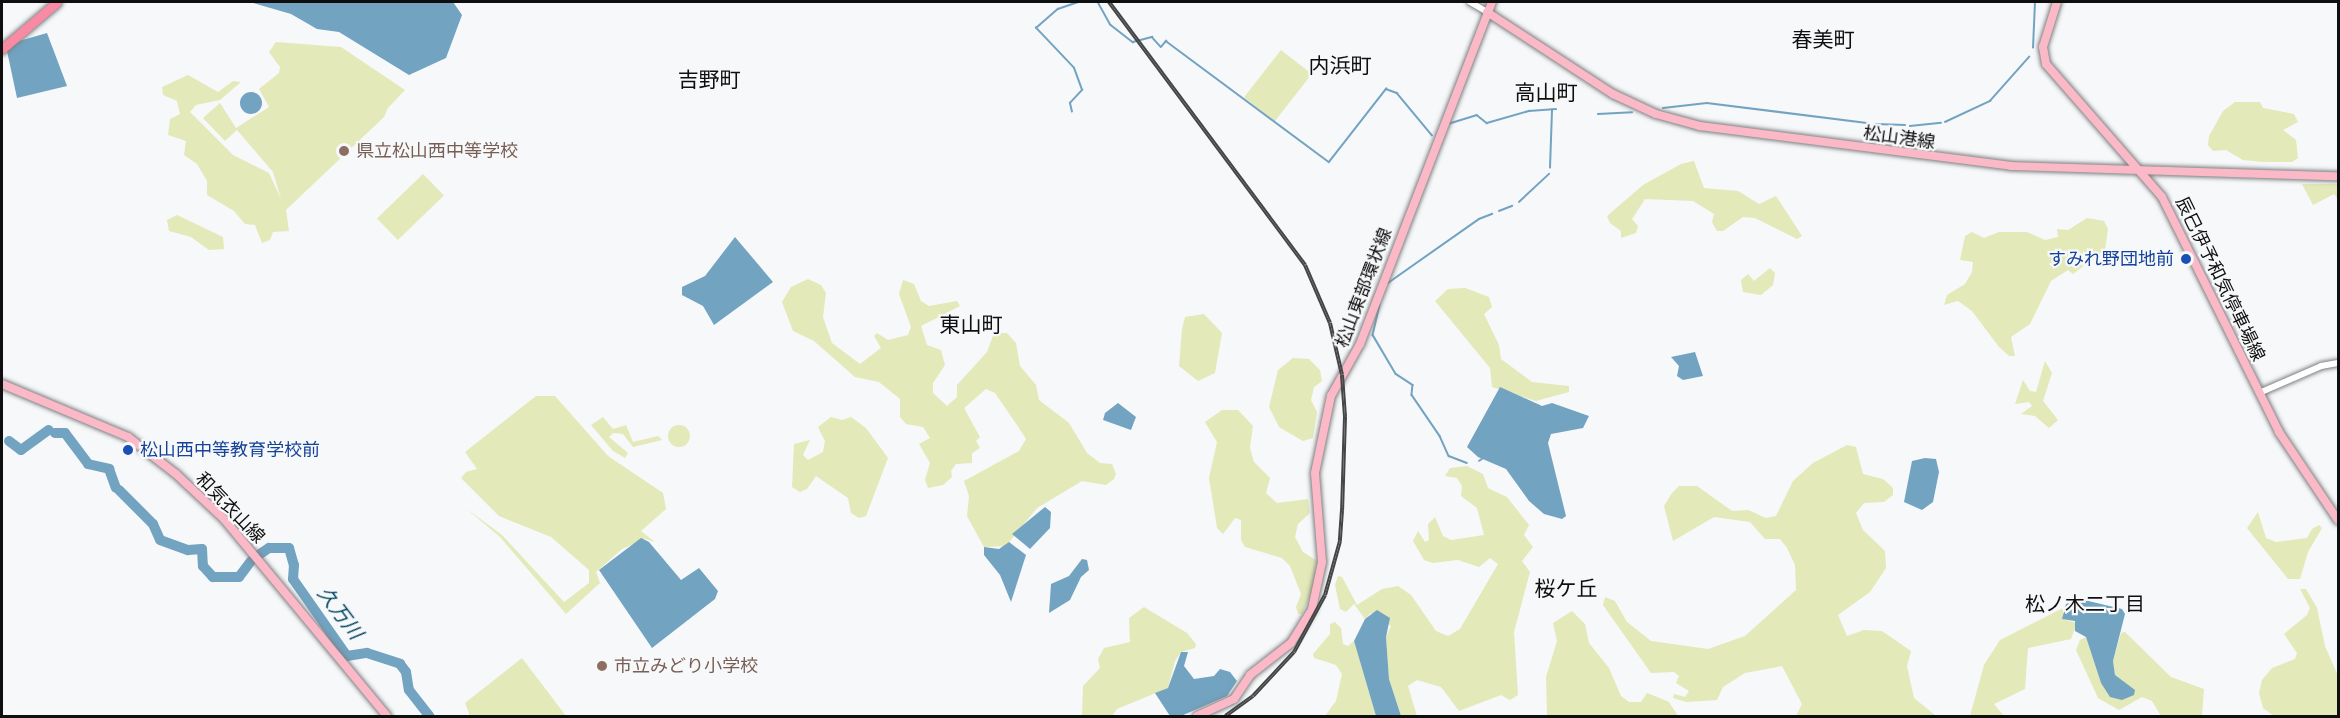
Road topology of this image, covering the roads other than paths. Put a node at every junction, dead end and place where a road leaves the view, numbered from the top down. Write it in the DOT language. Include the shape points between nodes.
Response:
graph roads {
  1 [pos="48,2"];
  2 [pos="57,2"];
  3 [pos="1470,2"];
  4 [pos="1492,2"];
  5 [pos="2057,2"];
  6 [pos="1487,12"];
  7 [pos="2,42"];
  8 [pos="2,49"];
  9 [pos="2142,171"];
  10 [pos="2338,176"];
  11 [pos="2338,363"];
  12 [pos="2,384"];
  13 [pos="2259,393"];
  14 [pos="2338,519"];
  15 [pos="387,717"];
  16 [pos="1197,717"];
  1 -- 7 [label="highway"];
  2 -- 8 [label="highway"];
  3 -- 6 [label="street"];
  4 -- 6 [label="main road, 松山東部環状線"];
  5 -- 9 [label="main road, 辰巳伊予和気停車場線" via="2044,40 2046,64"];
  6 -- 9 [label="main road, 松山港線" via="1613,94 1687,123 1978,163"];
  6 -- 16 [label="main road, 松山東部環状線" via="1360,344 1331,396 1315,473 1322,562 1312,609 1291,644 1250,675 1234,699"];
  9 -- 10 [label="main road, 松山港線"];
  9 -- 13 [label="main road, 辰巳伊予和気停車場線" via="2176,222"];
  11 -- 13 [label="street" via="2321,366"];
  12 -- 15 [label="main road, 和気衣山線" via="128,438 176,474 229,525"];
  13 -- 14 [label="main road, 辰巳伊予和気停車場線" via="2295,459"];
}
